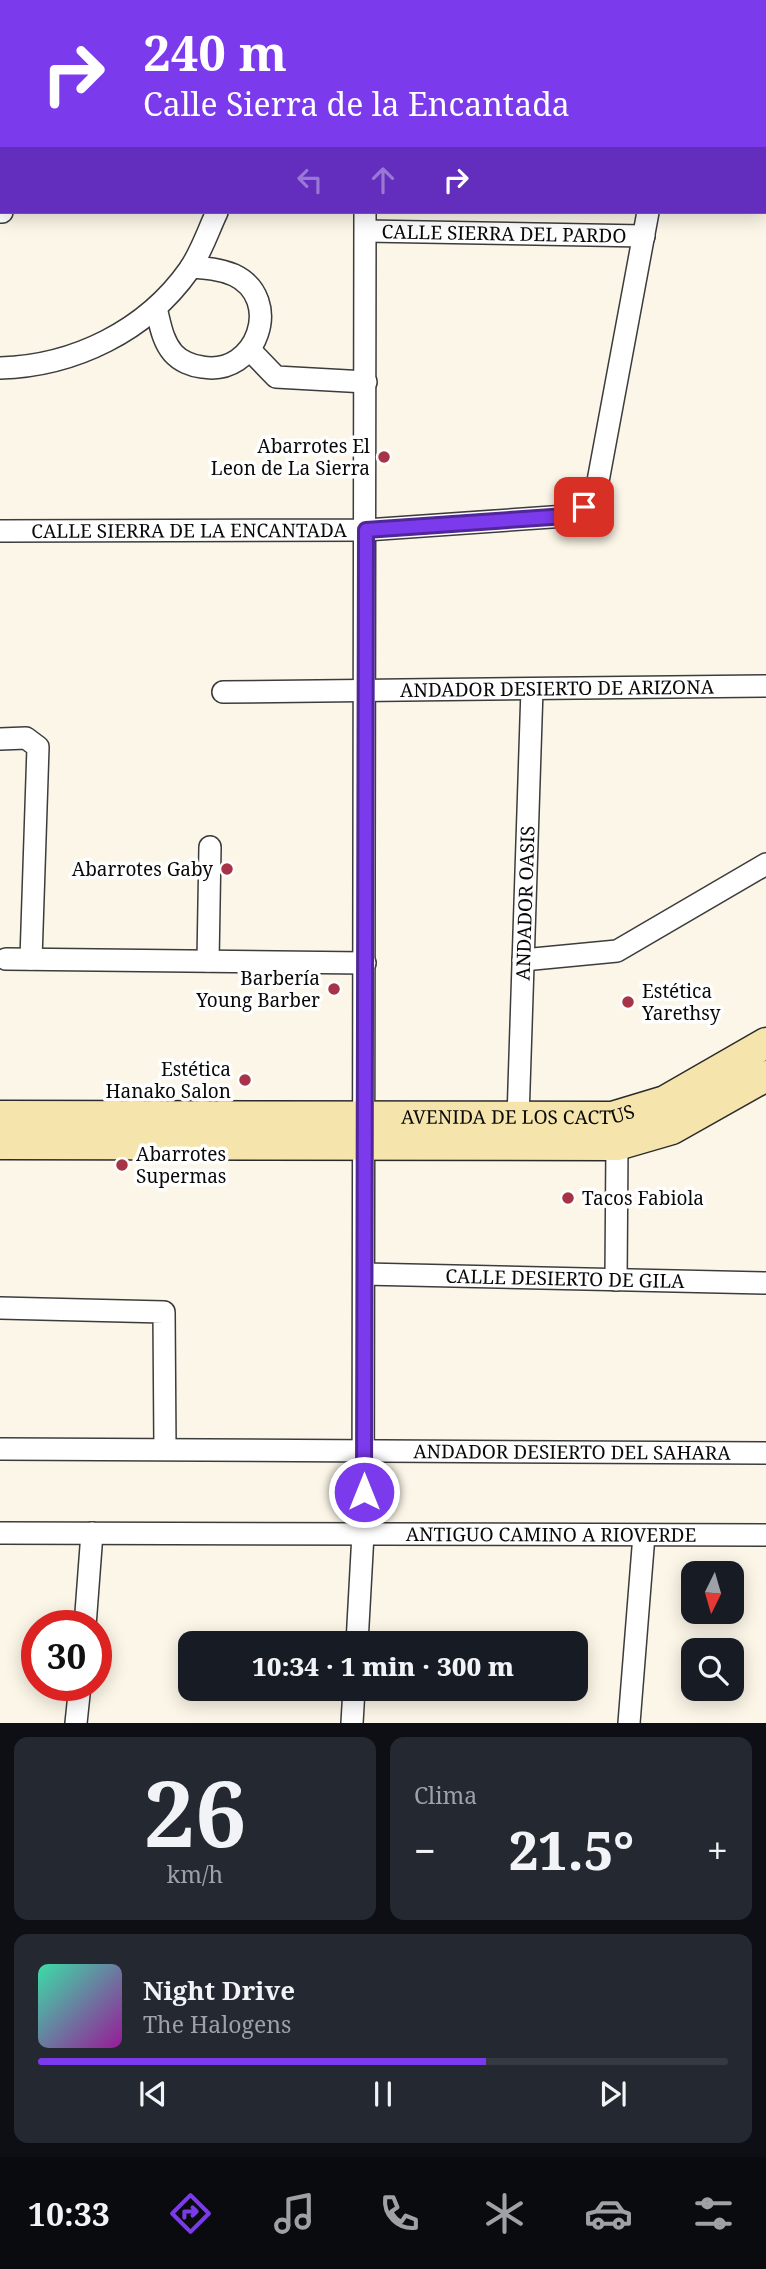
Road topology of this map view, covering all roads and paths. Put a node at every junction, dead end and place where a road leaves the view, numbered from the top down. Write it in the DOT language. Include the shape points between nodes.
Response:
graph roads {
  1 [pos="216,214"];
  2 [pos="648,214"];
  3 [pos="365,221"];
  4 [pos="645,236"];
  5 [pos="191,267"];
  6 [pos="156,307"];
  7 [pos="250,350"];
  8 [pos="0,368"];
  9 [pos="366,382"];
  10 [pos="366,530"];
  11 [pos="0,531"];
  12 [pos="766,686"];
  13 [pos="532,689"];
  14 [pos="366,691"];
  15 [pos="223,692"];
  16 [pos="0,739"];
  17 [pos="210,847"];
  18 [pos="766,864"];
  19 [pos="6,959"];
  20 [pos="31,960"];
  21 [pos="523,960"];
  22 [pos="208,961"];
  23 [pos="365,963"];
  24 [pos="766,1043"];
  25 [pos="766,1076"];
  26 [pos="0,1116"];
  27 [pos="518,1118"];
  28 [pos="365,1131"];
  29 [pos="0,1144"];
  30 [pos="617,1145"];
  31 [pos="364,1274"];
  32 [pos="616,1280"];
  33 [pos="766,1283"];
  34 [pos="0,1308"];
  35 [pos="0,1449"];
  36 [pos="165,1449"];
  37 [pos="364,1450"];
  38 [pos="766,1453"];
  39 [pos="0,1533"];
  40 [pos="92,1533"];
  41 [pos="363,1534"];
  42 [pos="644,1535"];
  43 [pos="766,1535"];
  44 [pos="86,1610"];
  45 [pos="358,1631"];
  46 [pos="78,1701"];
  47 [pos="353,1701"];
  48 [pos="76,1723"];
  49 [pos="352,1723"];
  50 [pos="629,1723"];
  1 -- 5 [label="street"];
  2 -- 4 [label="street"];
  3 -- 4 [label="street, CALLE SIERRA DEL PARDO"];
  3 -- 9 [label="street"];
  4 -- 10 [label="street, CALLE SIERRA DE LA ENCANTADA" via="596,492 584,507 566,516"];
  5 -- 6 [label="street"];
  5 -- 7 [label="street" via="236,276 251,290 260,310 259,331"];
  6 -- 7 [label="street" via="174,354 192,366 213,369 234,363"];
  6 -- 8 [label="street" via="120,334 78,355"];
  7 -- 9 [label="street" via="276,377"];
  9 -- 10 [label="street"];
  10 -- 11 [label="street, CALLE SIERRA DE LA ENCANTADA"];
  10 -- 14 [label="street"];
  12 -- 13 [label="street, ANDADOR DESIERTO DE ARIZONA"];
  13 -- 14 [label="street, ANDADOR DESIERTO DE ARIZONA"];
  13 -- 21 [label="street, ANDADOR OASIS"];
  14 -- 15 [label="street, ANDADOR DESIERTO DE ARIZONA"];
  14 -- 23 [label="street"];
  16 -- 20 [label="street" via="26,738 38,747"];
  17 -- 22 [label="street"];
  18 -- 21 [label="street" via="617,951"];
  19 -- 20 [label="street"];
  20 -- 22 [label="street"];
  21 -- 27 [label="street, ANDADOR OASIS"];
  22 -- 23 [label="street"];
  23 -- 28 [label="street"];
  24 -- 27 [label="street, AVENIDA DE LOS CACTUS" via="665,1101 612,1117"];
  25 -- 30 [label="street, AVENIDA DE LOS CACTUS" via="672,1129"];
  26 -- 28 [label="street, AVENIDA DE LOS CACTUS"];
  27 -- 28 [label="street, AVENIDA DE LOS CACTUS"];
  28 -- 29 [label="street, AVENIDA DE LOS CACTUS"];
  28 -- 30 [label="street, AVENIDA DE LOS CACTUS"];
  28 -- 31 [label="street"];
  30 -- 32 [label="street"];
  31 -- 32 [label="street, CALLE DESIERTO DE GILA"];
  31 -- 37 [label="street"];
  32 -- 33 [label="street, CALLE DESIERTO DE GILA"];
  34 -- 36 [label="street" via="164,1312"];
  35 -- 36 [label="street, ANDADOR DESIERTO DEL SAHARA"];
  36 -- 37 [label="street, ANDADOR DESIERTO DEL SAHARA"];
  37 -- 38 [label="street, ANDADOR DESIERTO DEL SAHARA"];
  37 -- 41 [label="street"];
  39 -- 40 [label="street, ANTIGUO CAMINO A RIOVERDE"];
  40 -- 41 [label="street, ANTIGUO CAMINO A RIOVERDE"];
  40 -- 44 [label="street"];
  41 -- 42 [label="street, ANTIGUO CAMINO A RIOVERDE"];
  41 -- 45 [label="street"];
  42 -- 43 [label="street, ANTIGUO CAMINO A RIOVERDE"];
  42 -- 50 [label="street"];
  46 -- 48 [label="street"];
  47 -- 49 [label="street"];
}
